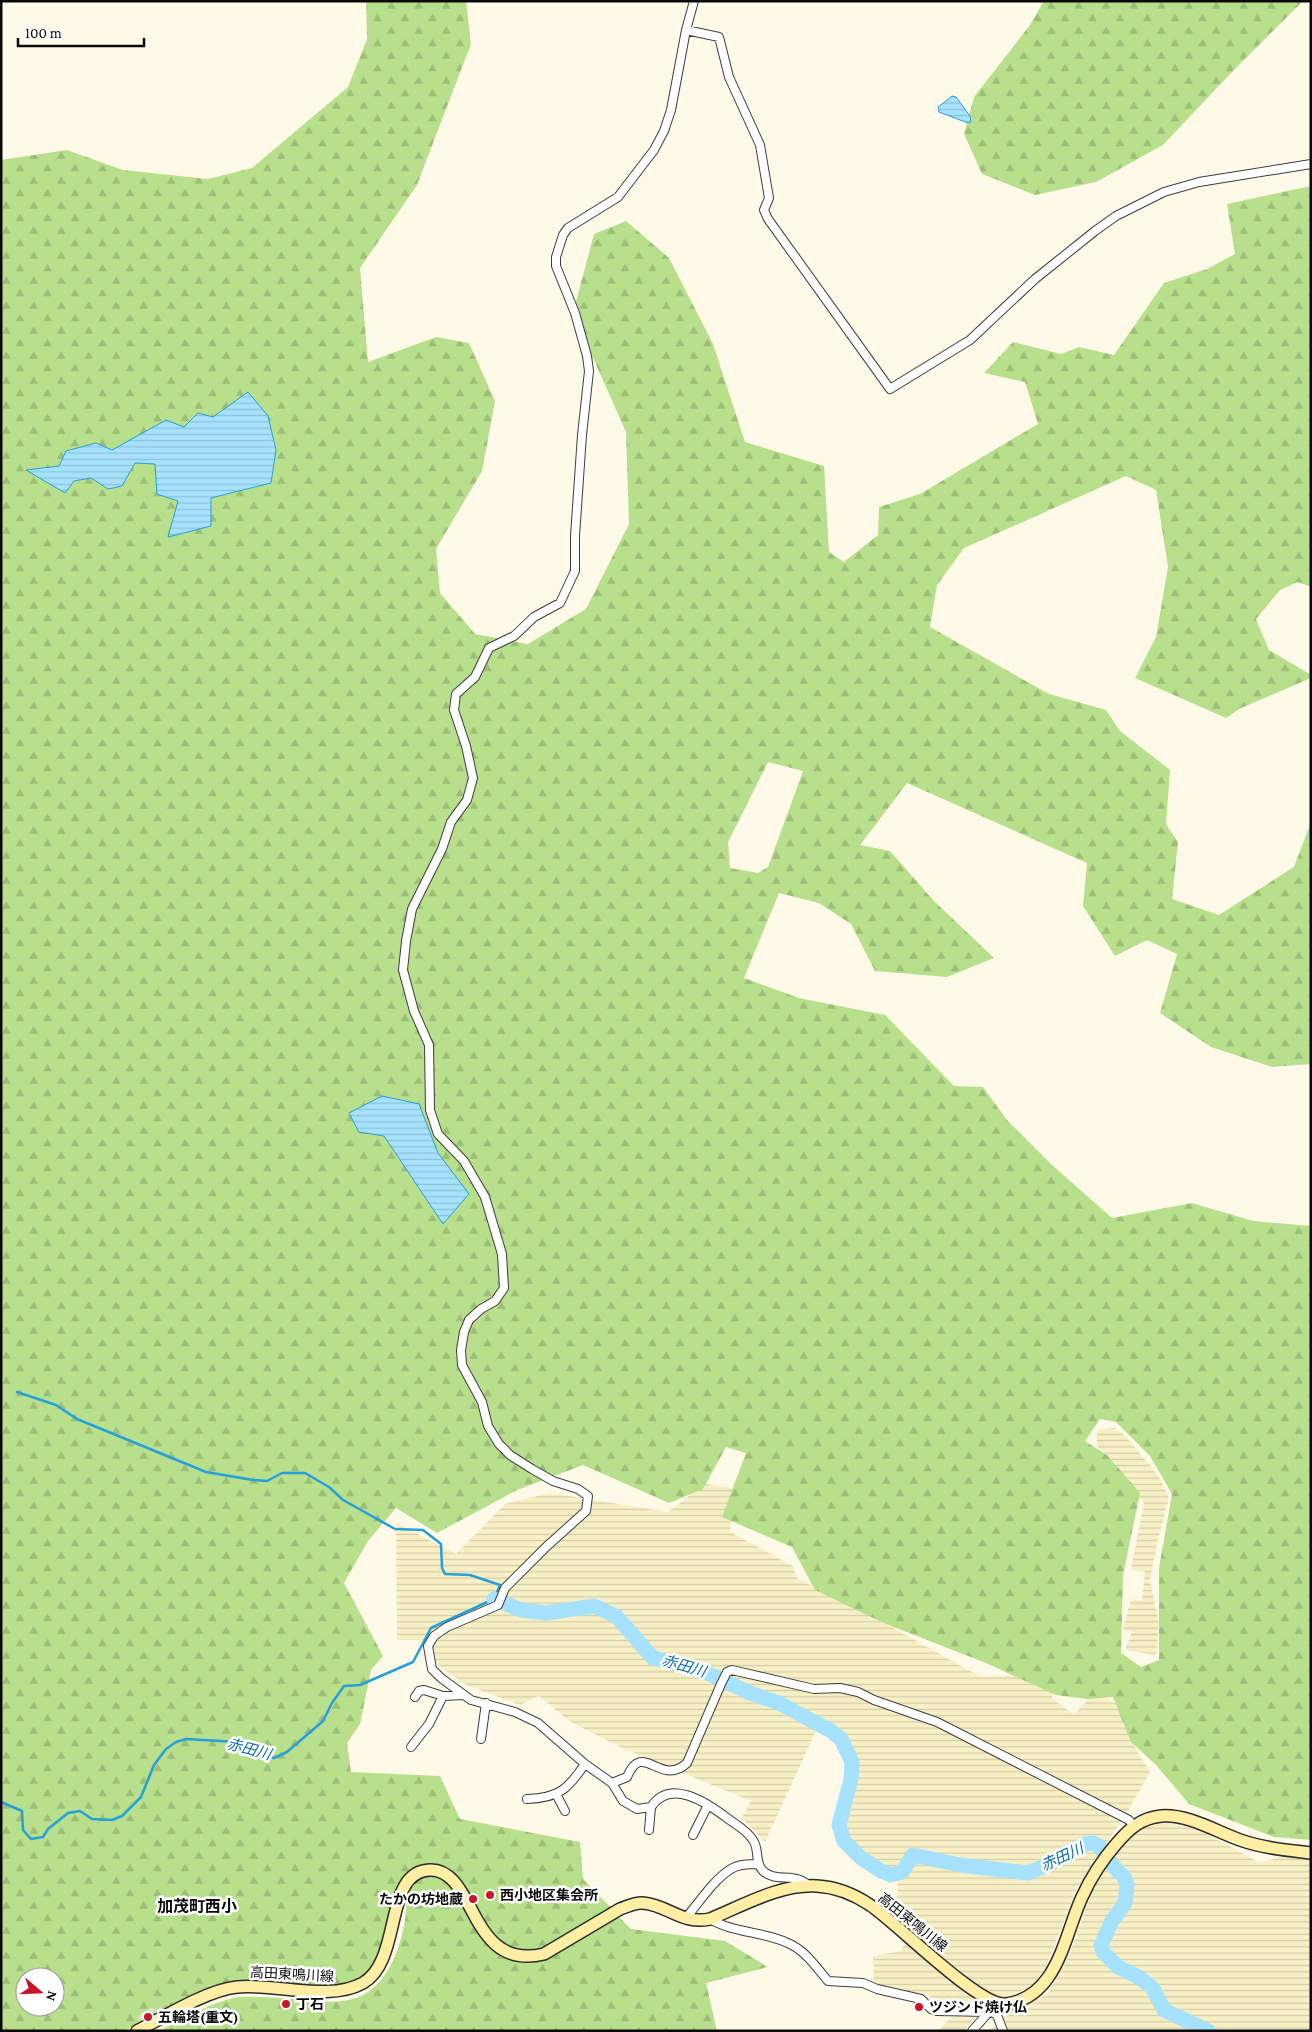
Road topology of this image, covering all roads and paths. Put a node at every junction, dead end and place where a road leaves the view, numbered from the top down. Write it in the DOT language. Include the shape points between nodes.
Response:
graph roads {
  1 [pos="694,1"];
  2 [pos="686,30"];
  3 [pos="1311,164"];
  4 [pos="462,1695"];
  5 [pos="443,1696"];
  6 [pos="415,1697"];
  7 [pos="486,1703"];
  8 [pos="481,1739"];
  9 [pos="411,1747"];
  10 [pos="585,1764"];
  11 [pos="612,1783"];
  12 [pos="556,1794"];
  13 [pos="527,1799"];
  14 [pos="708,1805"];
  15 [pos="651,1807"];
  16 [pos="565,1811"];
  17 [pos="1133,1825"];
  18 [pos="649,1830"];
  19 [pos="693,1835"];
  20 [pos="1311,1853"];
  21 [pos="758,1864"];
  22 [pos="810,1886"];
  23 [pos="685,1918"];
  24 [pos="710,1919"];
  25 [pos="992,2009"];
  26 [pos="137,2031"];
  27 [pos="972,2031"];
  28 [pos="1003,2031"];
  1 -- 2 [label="street"];
  2 -- 3 [label="street" via="719,37 729,78 760,145 769,198 764,210 768,219 890,389 970,340 1035,279 1116,216 1164,192 1199,182"];
  2 -- 4 [label="street" via="671,110 654,150 618,198 572,224 558,245 556,266 575,314 590,371 582,435 575,536 576,571 560,603 534,616 514,636 489,648 475,677 456,694 454,710 473,778 467,800 451,822 442,849 412,910 406,941 404,970 408,993 429,1045 430,1110 438,1134 464,1161 486,1197 502,1254 504,1288 495,1301 469,1320 461,1350 462,1365 499,1444 532,1469 588,1496 586,1512 505,1588 498,1605 434,1636 428,1646 432,1669"];
  4 -- 5 [label="street"];
  4 -- 7 [label="street"];
  5 -- 6 [label="street" via="424,1690"];
  5 -- 9 [label="street"];
  7 -- 8 [label="street"];
  7 -- 10 [label="street" via="538,1723"];
  10 -- 11 [label="street"];
  10 -- 12 [label="street" via="570,1786"];
  11 -- 15 [label="street" via="623,1801 637,1809"];
  11 -- 17 [label="street" via="627,1777 636,1762 642,1761 672,1772 681,1769 687,1763 721,1684 732,1670 814,1689 840,1688 858,1692 937,1722"];
  12 -- 13 [label="street"];
  12 -- 16 [label="street"];
  14 -- 15 [label="street" via="688,1795 674,1793 663,1795"];
  14 -- 19 [label="street"];
  14 -- 21 [label="street" via="753,1840"];
  15 -- 18 [label="street"];
  17 -- 20 [label="main road" via="1159,1816 1175,1817 1258,1845"];
  17 -- 25 [label="main road" via="1101,1863 1082,1898 1058,1960 1042,1986 1025,1999"];
  21 -- 22 [label="street" via="771,1876 799,1880"];
  21 -- 23 [label="street" via="732,1868"];
  22 -- 24 [label="main road, 高田東鳴川線" via="776,1892"];
  22 -- 25 [label="main road, 高田東鳴川線" via="832,1888 872,1906"];
  23 -- 24 [label="main road, 高田東鳴川線"];
  23 -- 26 [label="main road, 高田東鳴川線" via="641,1903 620,1909 544,1954 532,1957 509,1953 492,1942 456,1885 445,1875 428,1870 411,1876 401,1892 386,1953 366,1982 336,1992 254,1986 229,1988 193,2002"];
  24 -- 25 [label="street" via="720,1925 765,1935 791,1945 806,1955 828,1981 863,1983 921,1999 937,2012"];
  25 -- 27 [label="street"];
  25 -- 28 [label="street"];
}
